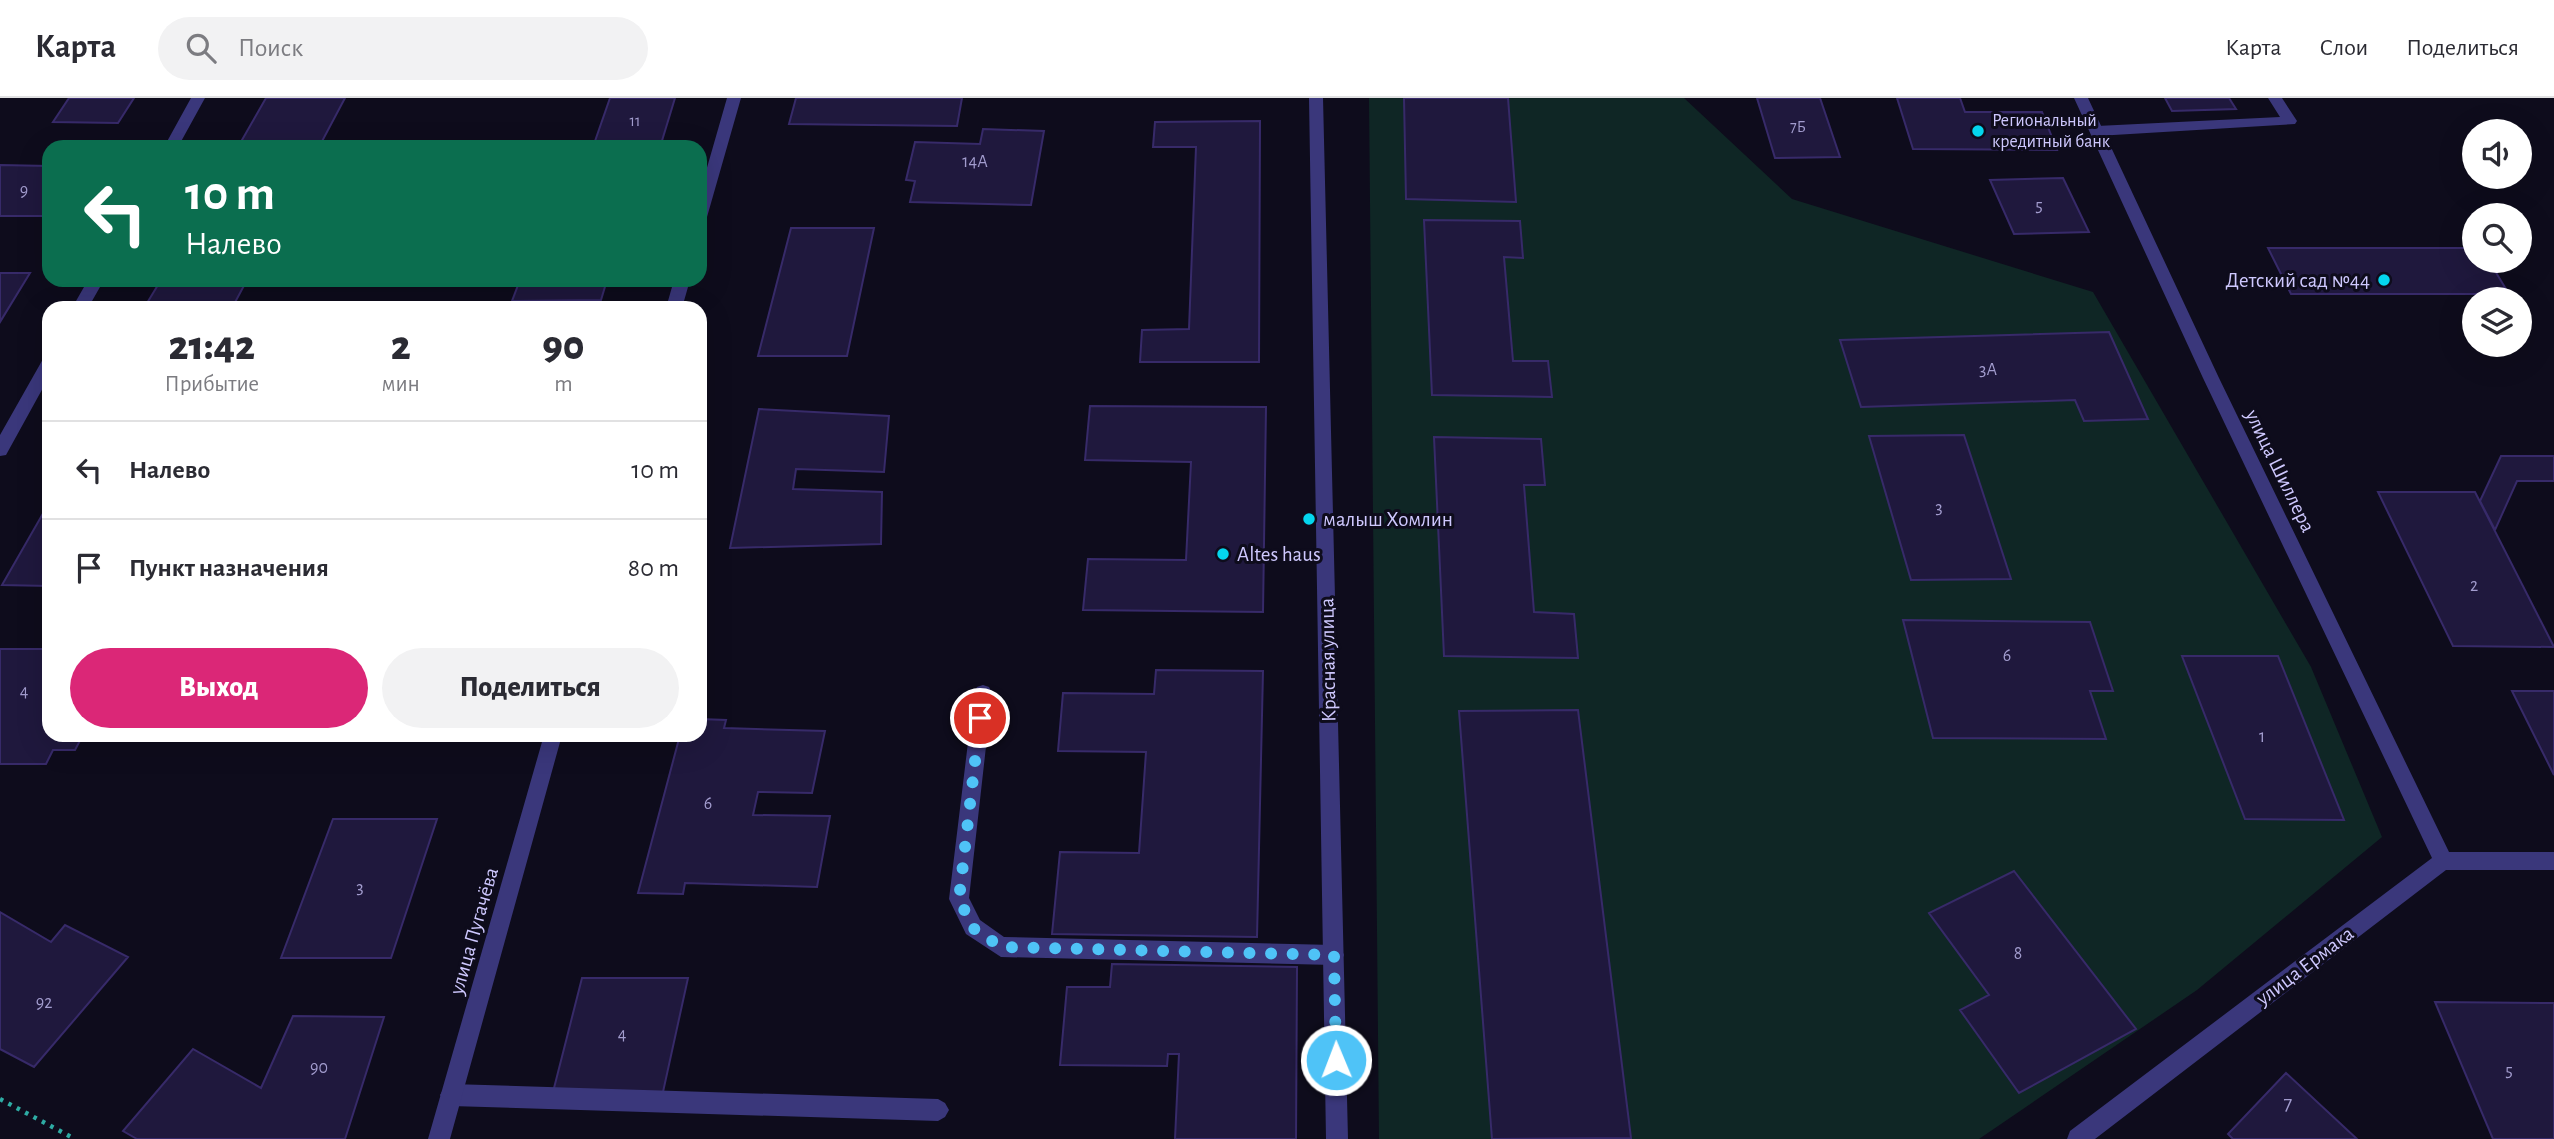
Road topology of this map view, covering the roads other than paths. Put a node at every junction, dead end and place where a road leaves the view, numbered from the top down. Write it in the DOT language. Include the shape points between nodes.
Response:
graph roads {
  1 [pos="198,98"];
  2 [pos="734,98"];
  3 [pos="1316,98"];
  4 [pos="2081,98"];
  5 [pos="2275,98"];
  6 [pos="2096,131"];
  7 [pos="175,140"];
  8 [pos="707,192"];
  9 [pos="42,375"];
  10 [pos="0,450"];
  11 [pos="983,692"];
  12 [pos="551,742"];
  13 [pos="2443,861"];
  14 [pos="2554,862"];
  15 [pos="1334,955"];
  16 [pos="451,1095"];
  17 [pos="938,1110"];
  18 [pos="439,1139"];
  19 [pos="1337,1139"];
  20 [pos="2078,1139"];
  1 -- 7 [label="street"];
  2 -- 8 [label="street"];
  3 -- 15 [label="street, Красная улица"];
  4 -- 6 [label="street, улица Шиллера"];
  5 -- 6 [label="street" via="2290,121"];
  6 -- 13 [label="street, улица Шиллера"];
  9 -- 10 [label="street"];
  11 -- 15 [label="street" via="959,899 973,928 1001,947"];
  12 -- 16 [label="street, улица Пугачёва"];
  13 -- 14 [label="street"];
  13 -- 20 [label="street, улица Ермака"];
  15 -- 19 [label="street, Красная улица"];
  16 -- 17 [label="street"];
  16 -- 18 [label="street, улица Пугачёва"];
}
